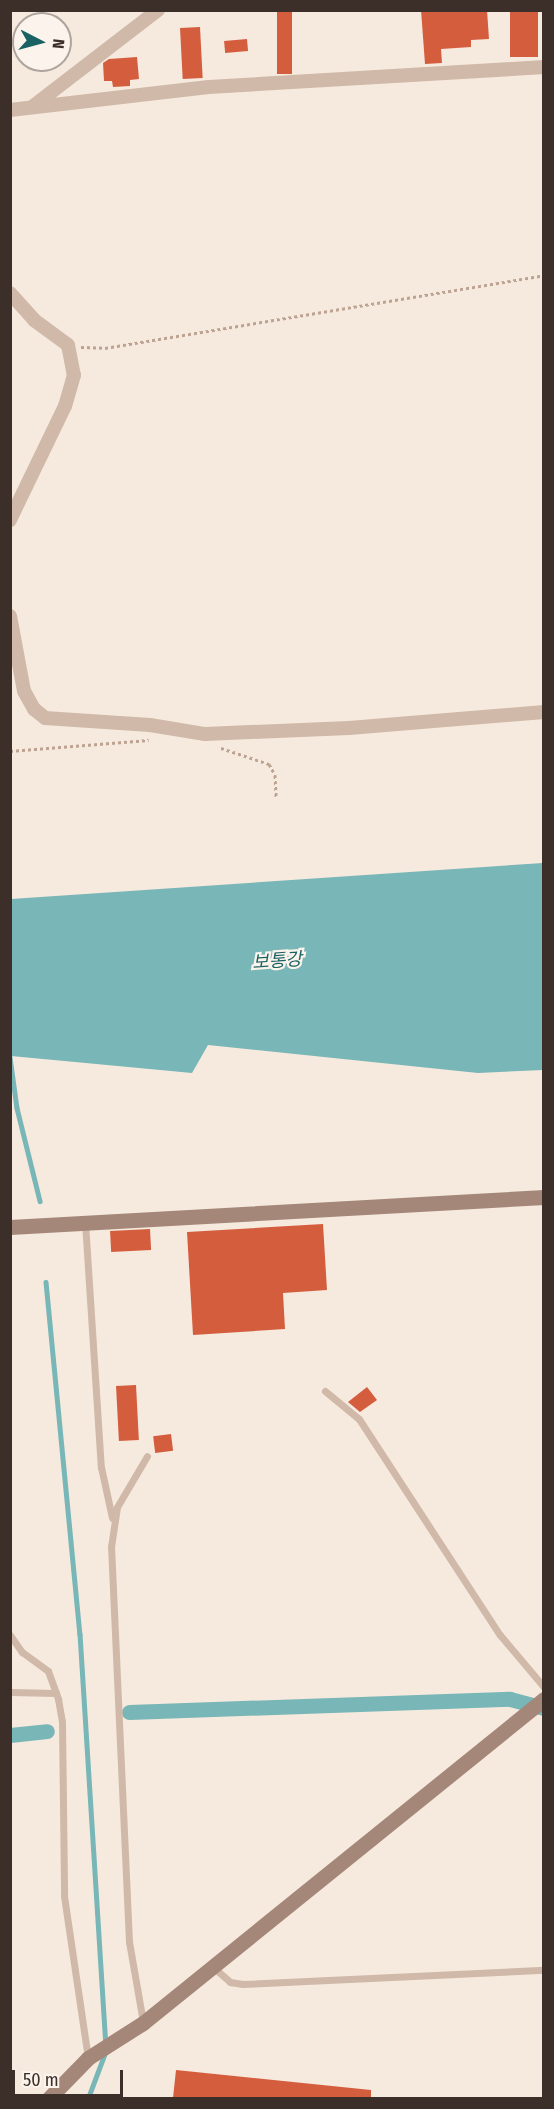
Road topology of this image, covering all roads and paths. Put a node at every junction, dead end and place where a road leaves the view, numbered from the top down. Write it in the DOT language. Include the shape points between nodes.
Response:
graph roads {
  1 [pos="158,10"];
  2 [pos="543,67"];
  3 [pos="30,108"];
  4 [pos="10,110"];
  5 [pos="543,274"];
  6 [pos="10,293"];
  7 [pos="68,345"];
  8 [pos="10,520"];
  9 [pos="10,616"];
  10 [pos="543,712"];
  11 [pos="159,740"];
  12 [pos="217,747"];
  13 [pos="10,751"];
  14 [pos="276,797"];
  15 [pos="543,1197"];
  16 [pos="85,1222"];
  17 [pos="10,1227"];
  18 [pos="325,1391"];
  19 [pos="147,1456"];
  20 [pos="113,1521"];
  21 [pos="10,1635"];
  22 [pos="543,1687"];
  23 [pos="10,1692"];
  24 [pos="56,1693"];
  25 [pos="543,1699"];
  26 [pos="213,1967"];
  27 [pos="543,1970"];
  28 [pos="143,2023"];
  29 [pos="88,2058"];
  30 [pos="49,2098"];
  1 -- 3 [label="street"];
  2 -- 3 [label="street" via="209,87"];
  3 -- 4 [label="street"];
  5 -- 7 [label="path" via="105,348"];
  6 -- 7 [label="street" via="34,320"];
  7 -- 8 [label="street" via="74,363 71,390"];
  9 -- 10 [label="street" via="24,691 34,709 45,718 150,725 205,734 350,728"];
  11 -- 13 [label="path"];
  12 -- 14 [label="path" via="269,764 275,775"];
  15 -- 16 [label="main road"];
  16 -- 17 [label="main road"];
  16 -- 20 [label="lane" via="101,1467"];
  18 -- 22 [label="lane" via="359,1419 500,1635"];
  19 -- 20 [label="lane"];
  20 -- 28 [label="lane" via="117,1725 128,1930"];
  21 -- 24 [label="lane" via="22,1652 48,1671"];
  23 -- 24 [label="lane"];
  24 -- 29 [label="lane" via="62,1722 64,1896"];
  25 -- 26 [label="main road"];
  26 -- 27 [label="lane" via="230,1982 243,1984"];
  26 -- 28 [label="main road"];
  28 -- 29 [label="main road"];
  29 -- 30 [label="main road"];
}
